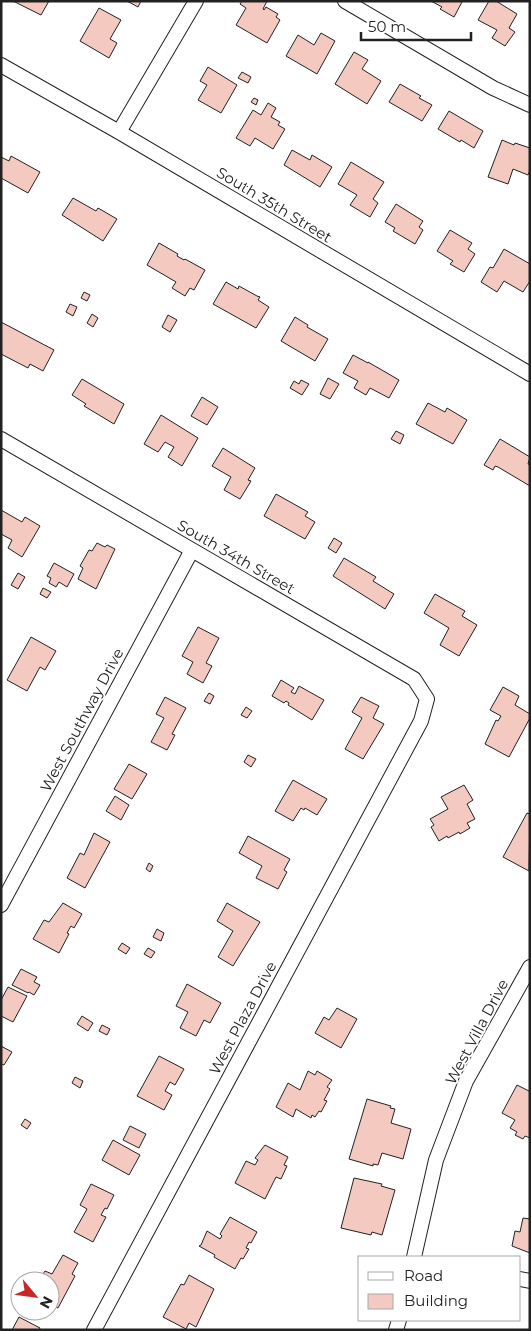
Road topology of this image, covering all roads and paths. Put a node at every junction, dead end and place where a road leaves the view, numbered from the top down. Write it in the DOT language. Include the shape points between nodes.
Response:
graph roads {
  1 [pos="196,1"];
  2 [pos="345,1"];
  3 [pos="1,65"];
  4 [pos="530,105"];
  5 [pos="119,132"];
  6 [pos="530,374"];
  7 [pos="1,439"];
  8 [pos="192,550"];
  9 [pos="421,721"];
  10 [pos="1,905"];
  11 [pos="530,967"];
  12 [pos="418,1256"];
  13 [pos="94,1330"];
  1 -- 5 [label="street"];
  2 -- 4 [label="street" via="493,88"];
  3 -- 5 [label="street, South 35th Street"];
  5 -- 6 [label="street, South 35th Street"];
  7 -- 8 [label="street, South 34th Street"];
  8 -- 9 [label="street, South 34th Street" via="414,679 427,699"];
  8 -- 10 [label="street, West Southway Drive"];
  9 -- 13 [label="street, West Plaza Drive"];
  11 -- 12 [label="street, West Villa Drive" via="466,1082 436,1160"];
}
